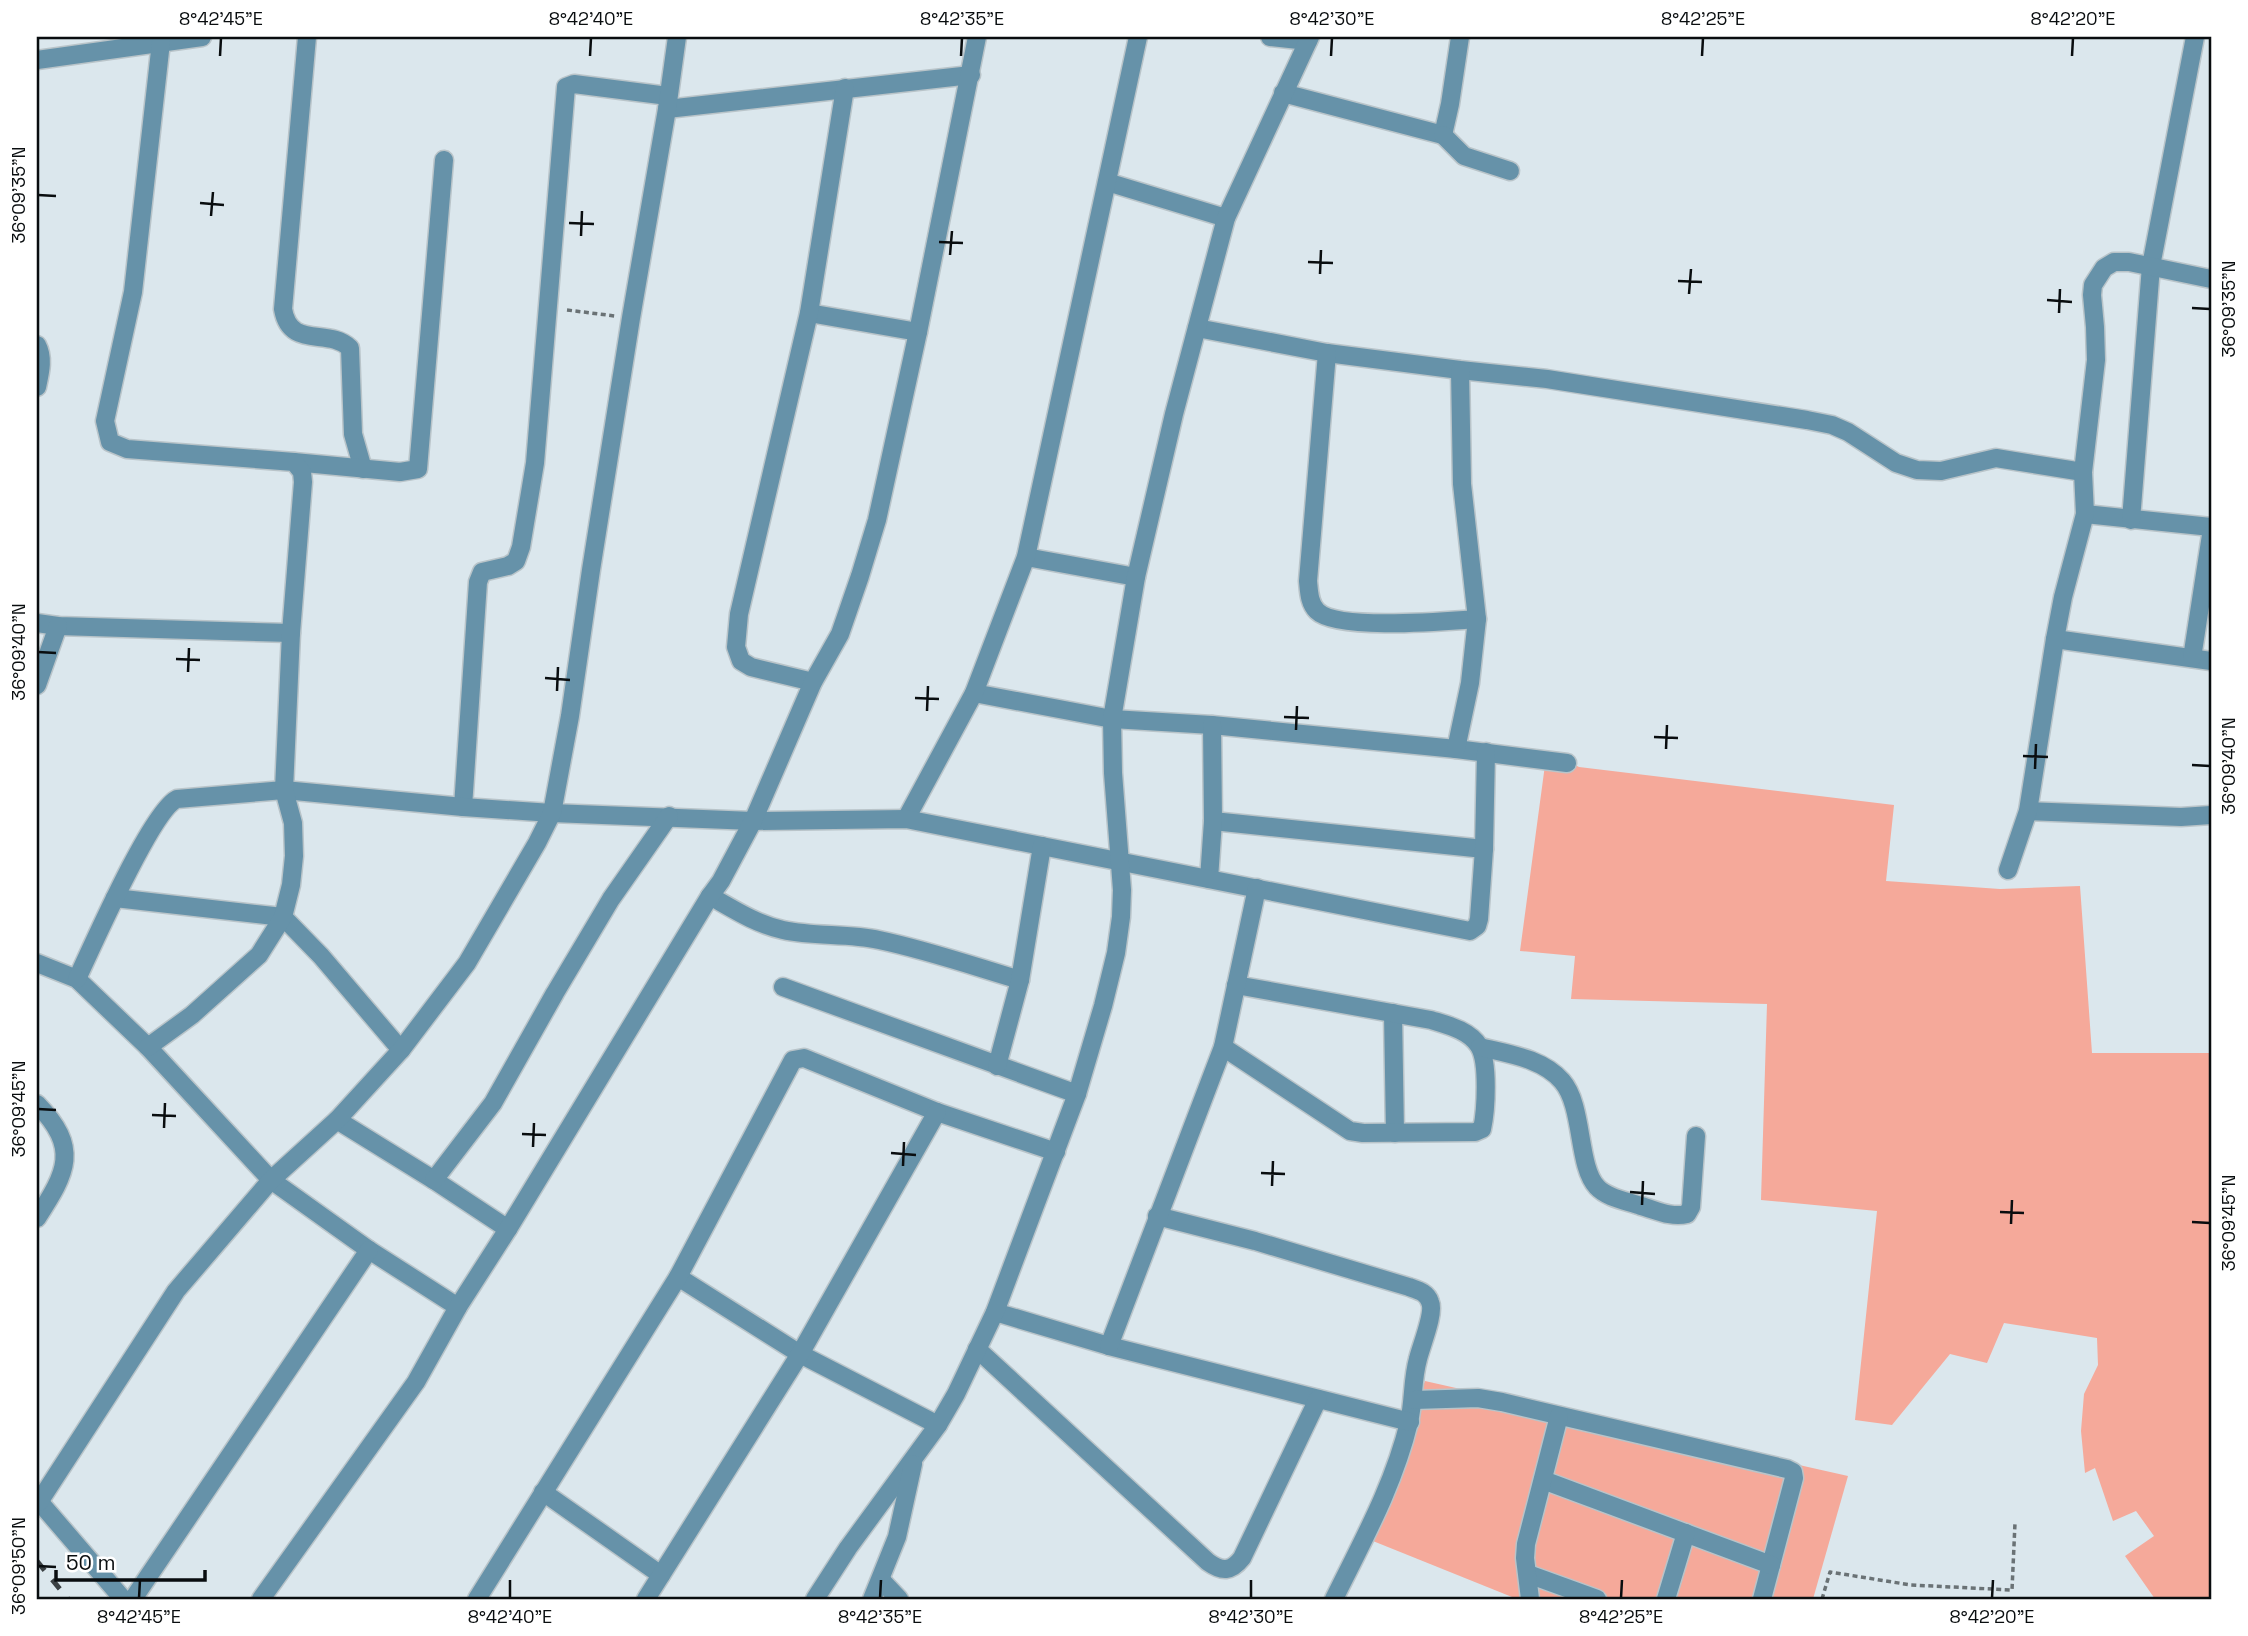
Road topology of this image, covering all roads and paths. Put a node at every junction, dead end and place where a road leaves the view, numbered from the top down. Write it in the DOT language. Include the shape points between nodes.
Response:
graph roads {
  1 [pos="202,37"];
  2 [pos="307,37"];
  3 [pos="677,37"];
  4 [pos="978,37"];
  5 [pos="1138,37"];
  6 [pos="1270,37"];
  7 [pos="1460,37"];
  8 [pos="2195,37"];
  9 [pos="1309,39"];
  10 [pos="161,42"];
  11 [pos="37,60"];
  12 [pos="971,75"];
  13 [pos="845,88"];
  14 [pos="1283,93"];
  15 [pos="668,103"];
  16 [pos="1443,135"];
  17 [pos="444,160"];
  18 [pos="1510,171"];
  19 [pos="1107,182"];
  20 [pos="1226,218"];
  21 [pos="2151,266"];
  22 [pos="2211,279"];
  23 [pos="548,307"];
  24 [pos="809,313"];
  25 [pos="631,318"];
  26 [pos="1197,328"];
  27 [pos="918,332"];
  28 [pos="37,345"];
  29 [pos="1327,353"];
  30 [pos="1460,370"];
  31 [pos="37,387"];
  32 [pos="293,462"];
  33 [pos="363,469"];
  34 [pos="2083,472"];
  35 [pos="2085,514"];
  36 [pos="2132,520"];
  37 [pos="2211,527"];
  38 [pos="2211,535"];
  39 [pos="1026,556"];
  40 [pos="1136,577"];
  41 [pos="1477,619"];
  42 [pos="37,622"];
  43 [pos="58,626"];
  44 [pos="291,634"];
  45 [pos="2054,639"];
  46 [pos="2192,658"];
  47 [pos="2211,661"];
  48 [pos="813,682"];
  49 [pos="37,685"];
  50 [pos="974,693"];
  51 [pos="1112,719"];
  52 [pos="1212,725"];
  53 [pos="1456,749"];
  54 [pos="1486,752"];
  55 [pos="1567,763"];
  56 [pos="284,790"];
  57 [pos="463,807"];
  58 [pos="2028,811"];
  59 [pos="552,813"];
  60 [pos="2211,815"];
  61 [pos="670,816"];
  62 [pos="906,819"];
  63 [pos="753,821"];
  64 [pos="1213,821"];
  65 [pos="1042,846"];
  66 [pos="1484,849"];
  67 [pos="1121,860"];
  68 [pos="2008,870"];
  69 [pos="1209,879"];
  70 [pos="1257,888"];
  71 [pos="710,896"];
  72 [pos="115,898"];
  73 [pos="283,917"];
  74 [pos="37,963"];
  75 [pos="77,979"];
  76 [pos="1020,980"];
  77 [pos="1236,985"];
  78 [pos="783,987"];
  79 [pos="1393,1013"];
  80 [pos="148,1047"];
  81 [pos="1223,1047"];
  82 [pos="1480,1047"];
  83 [pos="401,1050"];
  84 [pos="997,1066"];
  85 [pos="1077,1094"];
  86 [pos="37,1104"];
  87 [pos="937,1112"];
  88 [pos="337,1121"];
  89 [pos="1395,1133"];
  90 [pos="1696,1136"];
  91 [pos="1055,1152"];
  92 [pos="271,1180"];
  93 [pos="434,1180"];
  94 [pos="1157,1216"];
  95 [pos="37,1218"];
  96 [pos="508,1229"];
  97 [pos="369,1250"];
  98 [pos="678,1277"];
  99 [pos="458,1307"];
  100 [pos="995,1312"];
  101 [pos="1109,1346"];
  102 [pos="977,1349"];
  103 [pos="800,1354"];
  104 [pos="1318,1399"];
  105 [pos="1414,1400"];
  106 [pos="1559,1416"];
  107 [pos="1409,1422"];
  108 [pos="938,1425"];
  109 [pos="915,1457"];
  110 [pos="1543,1480"];
  111 [pos="543,1492"];
  112 [pos="38,1500"];
  113 [pos="2015,1523"];
  114 [pos="1686,1533"];
  115 [pos="1771,1565"];
  116 [pos="1528,1574"];
  117 [pos="661,1575"];
  118 [pos="881,1580"];
  119 [pos="123,1599"];
  120 [pos="133,1599"];
  121 [pos="261,1599"];
  122 [pos="477,1599"];
  123 [pos="646,1599"];
  124 [pos="815,1599"];
  125 [pos="872,1599"];
  126 [pos="899,1599"];
  127 [pos="1334,1599"];
  128 [pos="1530,1599"];
  129 [pos="1597,1599"];
  130 [pos="1666,1599"];
  131 [pos="1762,1599"];
  132 [pos="1822,1599"];
  1 -- 10 [label="street"];
  2 -- 33 [label="street" via="283,309 297,333 342,341 350,348 353,435"];
  3 -- 15 [label="street"];
  4 -- 12 [label="street"];
  5 -- 19 [label="street"];
  6 -- 9 [label="street"];
  7 -- 16 [label="street"];
  8 -- 21 [label="street"];
  9 -- 14 [label="street"];
  10 -- 11 [label="street"];
  10 -- 32 [label="street" via="133,292 106,432 110,442 127,449"];
  12 -- 13 [label="street"];
  12 -- 27 [label="street"];
  13 -- 15 [label="street"];
  13 -- 24 [label="street"];
  14 -- 16 [label="street"];
  14 -- 20 [label="street"];
  15 -- 23 [label="street" via="574,84 566,87"];
  15 -- 25 [label="street"];
  16 -- 18 [label="street" via="1464,156"];
  17 -- 33 [label="street" via="418,469"];
  19 -- 20 [label="street"];
  19 -- 39 [label="street"];
  20 -- 26 [label="street"];
  21 -- 22 [label="street"];
  21 -- 34 [label="street" via="2114,262 2093,285 2096,360"];
  21 -- 36 [label="street"];
  23 -- 25 [label="path"];
  23 -- 57 [label="street" via="535,463 521,547 516,561 482,572 478,582"];
  24 -- 27 [label="street"];
  24 -- 48 [label="street" via="739,614 737,647 741,661 751,667"];
  25 -- 59 [label="street"];
  26 -- 29 [label="street"];
  26 -- 40 [label="street"];
  27 -- 48 [label="street" via="877,520 840,634"];
  28 -- 31 [label="street" via="41,369"];
  29 -- 30 [label="street"];
  29 -- 41 [label="street" via="1308,580 1317,611 1330,618 1381,623"];
  30 -- 34 [label="street" via="1547,379 1832,425 1896,463 1917,470 1941,471 1996,458"];
  30 -- 41 [label="street" via="1462,484"];
  32 -- 33 [label="street"];
  32 -- 44 [label="street" via="302,471 303,482"];
  34 -- 35 [label="street"];
  35 -- 36 [label="street"];
  35 -- 45 [label="street"];
  36 -- 37 [label="street"];
  38 -- 46 [label="street"];
  39 -- 40 [label="street"];
  39 -- 50 [label="street"];
  40 -- 51 [label="street"];
  41 -- 53 [label="street"];
  42 -- 43 [label="street"];
  43 -- 44 [label="street"];
  43 -- 49 [label="street"];
  44 -- 56 [label="street"];
  45 -- 46 [label="street"];
  45 -- 58 [label="street"];
  46 -- 47 [label="street"];
  48 -- 63 [label="street"];
  50 -- 51 [label="street"];
  50 -- 62 [label="street"];
  51 -- 52 [label="street"];
  51 -- 67 [label="street"];
  52 -- 53 [label="street"];
  52 -- 64 [label="street"];
  53 -- 54 [label="street"];
  54 -- 55 [label="street"];
  54 -- 66 [label="street"];
  56 -- 57 [label="street"];
  56 -- 72 [label="street" via="169,803"];
  56 -- 73 [label="street" via="293,823 294,856"];
  57 -- 59 [label="street"];
  58 -- 60 [label="street"];
  58 -- 68 [label="street"];
  59 -- 61 [label="street"];
  59 -- 83 [label="street" via="467,962"];
  61 -- 63 [label="street"];
  61 -- 93 [label="street" via="611,899 493,1103"];
  62 -- 63 [label="street"];
  62 -- 65 [label="street"];
  63 -- 71 [label="street"];
  64 -- 66 [label="street"];
  64 -- 69 [label="street"];
  65 -- 67 [label="street"];
  65 -- 76 [label="street"];
  66 -- 70 [label="street" via="1479,919 1471,930"];
  67 -- 69 [label="street"];
  67 -- 85 [label="street" via="1116,953"];
  69 -- 70 [label="street"];
  70 -- 77 [label="street"];
  71 -- 76 [label="street" via="782,930 880,940"];
  71 -- 96 [label="street"];
  72 -- 73 [label="street"];
  72 -- 75 [label="street"];
  73 -- 80 [label="street" via="259,955"];
  73 -- 83 [label="street"];
  74 -- 75 [label="street"];
  75 -- 80 [label="street"];
  76 -- 84 [label="street"];
  77 -- 79 [label="street"];
  77 -- 81 [label="street"];
  78 -- 84 [label="street"];
  79 -- 82 [label="street" via="1451,1026"];
  79 -- 89 [label="street"];
  80 -- 92 [label="street"];
  81 -- 89 [label="street" via="1350,1131"];
  81 -- 94 [label="street"];
  82 -- 89 [label="street" via="1485,1077 1482,1129"];
  82 -- 90 [label="street" via="1536,1063 1564,1083 1572,1098 1590,1175 1608,1195 1667,1214 1687,1214"];
  83 -- 88 [label="street"];
  84 -- 85 [label="street"];
  85 -- 91 [label="street"];
  86 -- 95 [label="street" via="60,1132 66,1158 58,1186"];
  87 -- 91 [label="street"];
  87 -- 98 [label="street" via="821,1064 804,1058 793,1060"];
  87 -- 103 [label="street"];
  88 -- 92 [label="street"];
  88 -- 93 [label="street"];
  91 -- 100 [label="street"];
  92 -- 97 [label="street"];
  92 -- 112 [label="street" via="176,1291"];
  93 -- 96 [label="street"];
  94 -- 101 [label="street"];
  94 -- 105 [label="street" via="1424,1293 1431,1302 1430,1313 1417,1362"];
  96 -- 99 [label="street"];
  97 -- 99 [label="street"];
  97 -- 120 [label="street"];
  98 -- 103 [label="street"];
  98 -- 111 [label="street"];
  99 -- 121 [label="street" via="416,1382"];
  100 -- 101 [label="street"];
  100 -- 102 [label="street"];
  101 -- 104 [label="street"];
  102 -- 104 [label="street" via="1217,1569 1235,1567 1242,1558"];
  102 -- 108 [label="street"];
  103 -- 108 [label="street"];
  103 -- 117 [label="street"];
  104 -- 107 [label="street"];
  105 -- 106 [label="street" via="1478,1398"];
  105 -- 107 [label="street"];
  106 -- 110 [label="street"];
  106 -- 115 [label="street" via="1793,1472"];
  107 -- 127 [label="street" via="1380,1506"];
  108 -- 109 [label="street"];
  109 -- 118 [label="street" via="904,1510"];
  109 -- 124 [label="street"];
  110 -- 114 [label="street"];
  110 -- 116 [label="street" via="1526,1544"];
  111 -- 117 [label="street"];
  111 -- 122 [label="street"];
  112 -- 119 [label="street"];
  113 -- 132 [label="path" via="2012,1590 1910,1585 1830,1572"];
  114 -- 115 [label="street"];
  114 -- 130 [label="street"];
  115 -- 131 [label="street"];
  116 -- 128 [label="street"];
  116 -- 129 [label="street"];
  117 -- 123 [label="street"];
  118 -- 125 [label="street"];
  118 -- 126 [label="street"];
}
